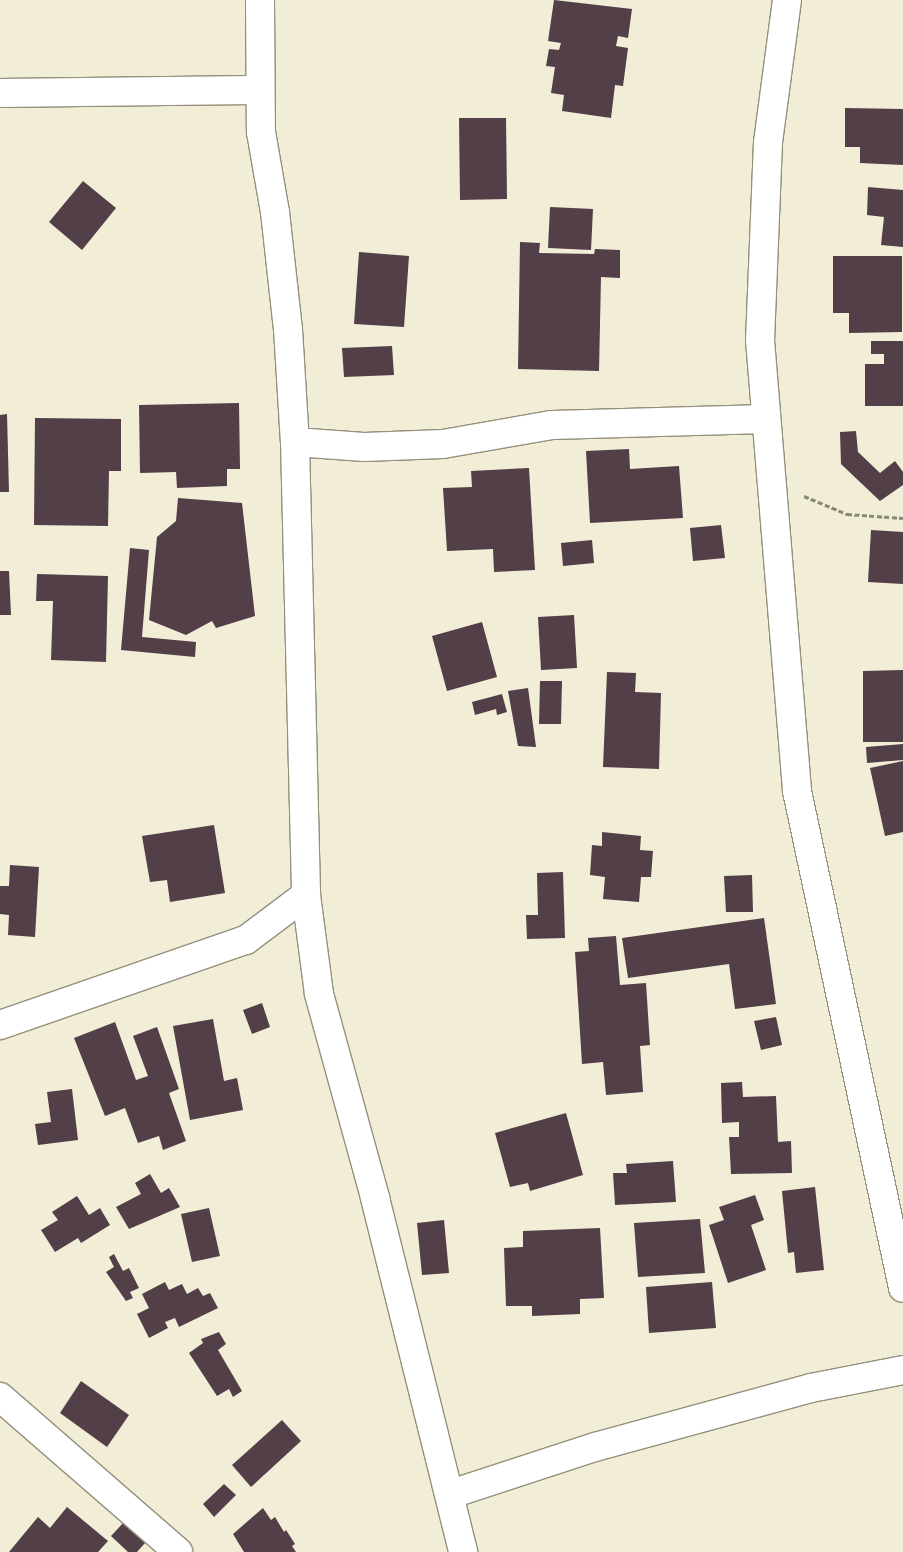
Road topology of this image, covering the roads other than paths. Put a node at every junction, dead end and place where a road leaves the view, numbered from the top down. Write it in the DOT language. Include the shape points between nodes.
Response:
graph roads {
  1 [pos="260,0"];
  2 [pos="787,0"];
  3 [pos="259,90"];
  4 [pos="0,93"];
  5 [pos="766,419"];
  6 [pos="295,442"];
  7 [pos="306,895"];
  8 [pos="0,1025"];
  9 [pos="896,1209"];
  10 [pos="903,1288"];
  11 [pos="903,1370"];
  12 [pos="0,1397"];
  13 [pos="451,1494"];
  14 [pos="178,1552"];
  15 [pos="463,1552"];
  1 -- 3 [label="street"];
  2 -- 5 [label="street" via="768,142 760,340"];
  3 -- 4 [label="street"];
  3 -- 6 [label="street" via="261,132 275,212 287,319"];
  5 -- 6 [label="street" via="552,425 443,444 364,447"];
  5 -- 9 [label="street" via="797,791"];
  6 -- 7 [label="street"];
  7 -- 8 [label="street" via="246,940"];
  7 -- 13 [label="street" via="318,994"];
  9 -- 10 [label="street"];
  11 -- 13 [label="street" via="811,1388 614,1442"];
  12 -- 14 [label="street"];
  13 -- 15 [label="street"];
}
